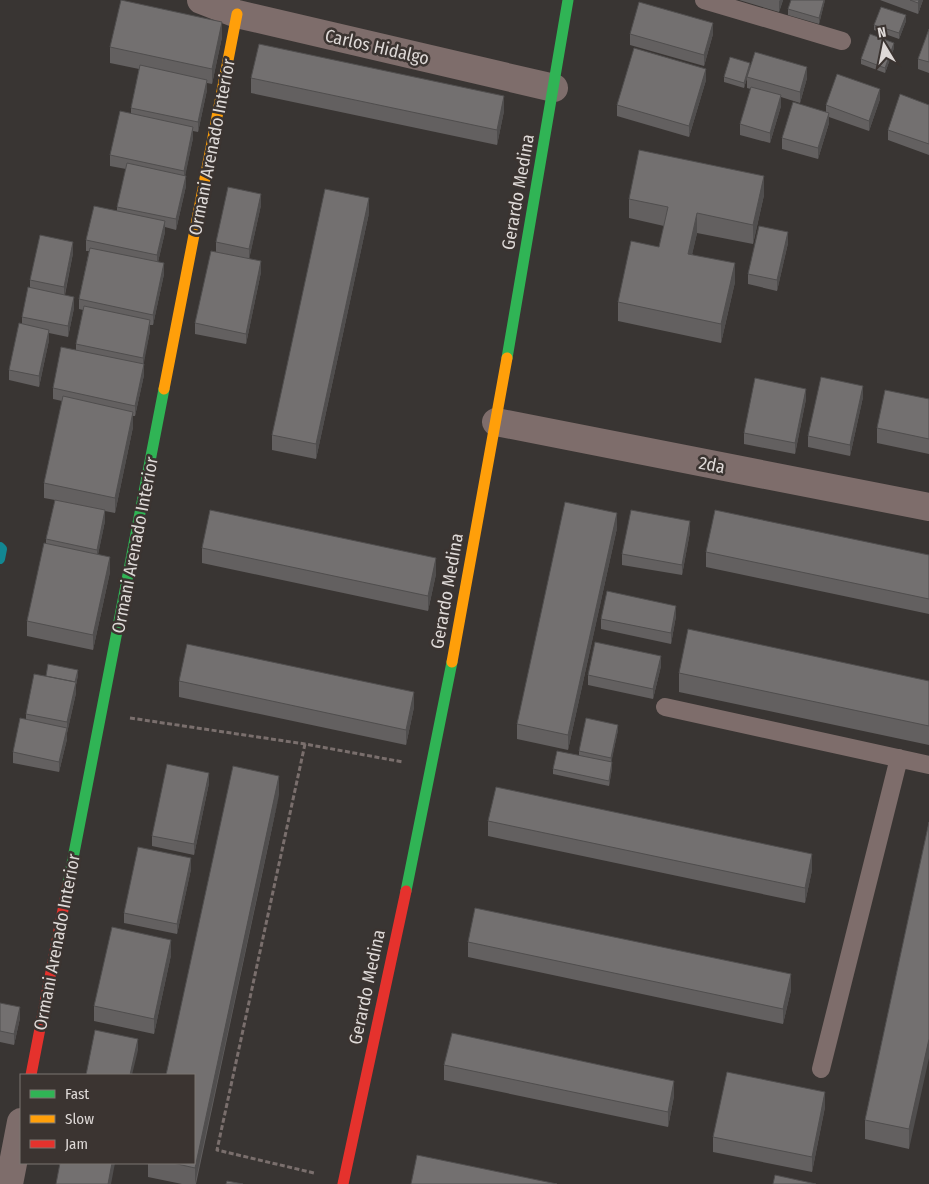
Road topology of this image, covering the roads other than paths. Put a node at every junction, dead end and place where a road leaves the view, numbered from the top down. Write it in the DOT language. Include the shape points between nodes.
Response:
graph roads {
  1 [pos="201,0"];
  2 [pos="568,0"];
  3 [pos="704,0"];
  4 [pos="237,14"];
  5 [pos="842,41"];
  6 [pos="554,88"];
  7 [pos="496,422"];
  8 [pos="929,507"];
  9 [pos="665,707"];
  10 [pos="899,758"];
  11 [pos="929,764"];
  12 [pos="821,1069"];
  13 [pos="30,1074"];
  14 [pos="20,1127"];
  15 [pos="343,1182"];
  16 [pos="9,1184"];
  1 -- 4 [label="street, Carlos Hidalgo"];
  2 -- 6 [label="street, Gerardo Medina"];
  3 -- 5 [label="lane"];
  4 -- 6 [label="street, Carlos Hidalgo"];
  4 -- 13 [label="street, Ormani Arenado Interior"];
  6 -- 7 [label="street, Gerardo Medina"];
  7 -- 8 [label="street, 2da"];
  7 -- 15 [label="street, Gerardo Medina" via="432,768"];
  9 -- 10 [label="lane"];
  10 -- 11 [label="lane"];
  10 -- 12 [label="lane"];
  14 -- 16 [label="street"];
}
